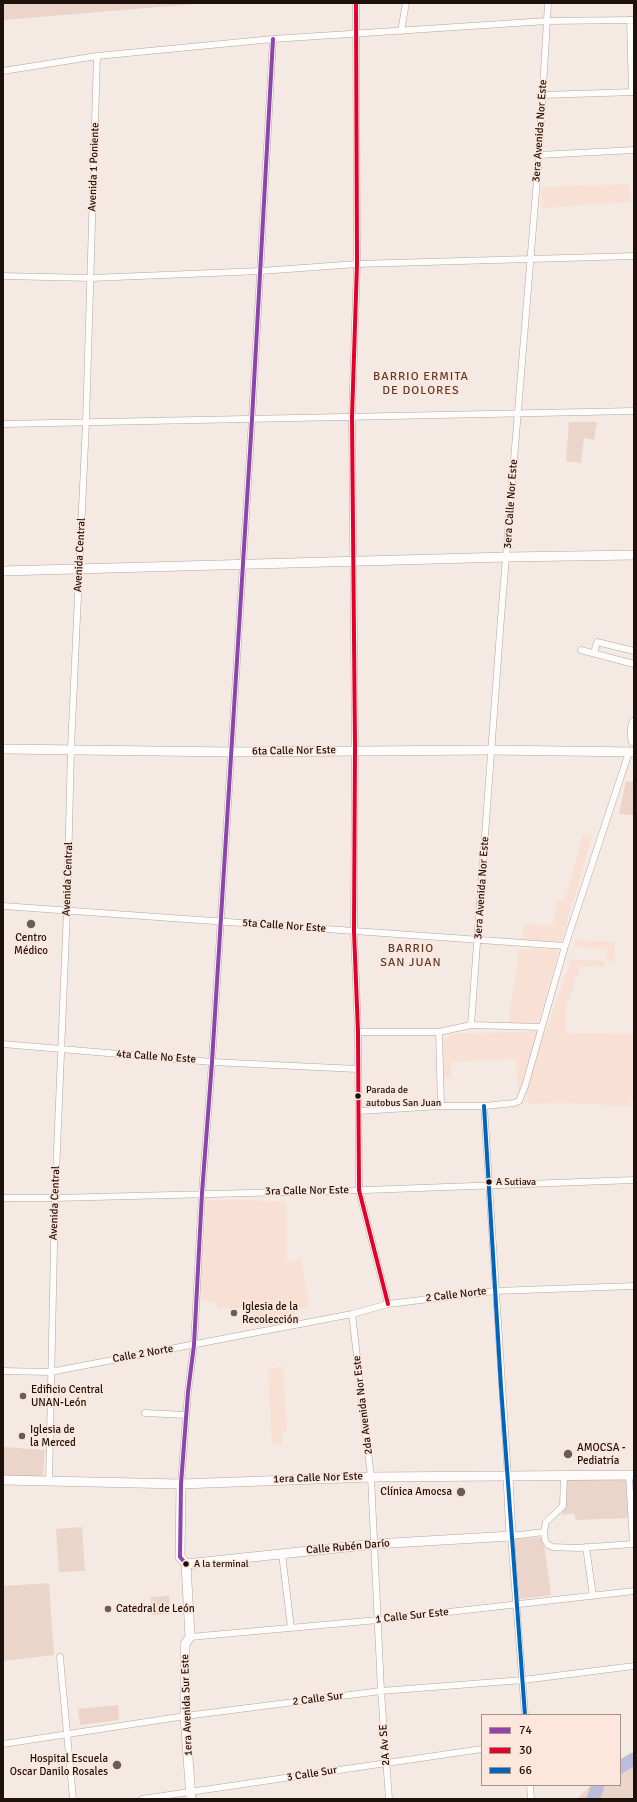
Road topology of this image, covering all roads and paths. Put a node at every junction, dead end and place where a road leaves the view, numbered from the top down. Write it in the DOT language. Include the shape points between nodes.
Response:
graph roads {
  1 [pos="356,3"];
  2 [pos="406,3"];
  3 [pos="548,3"];
  4 [pos="632,20"];
  5 [pos="547,21"];
  6 [pos="401,31"];
  7 [pos="356,34"];
  8 [pos="273,39"];
  9 [pos="97,56"];
  10 [pos="3,71"];
  11 [pos="633,92"];
  12 [pos="542,95"];
  13 [pos="634,150"];
  14 [pos="539,155"];
  15 [pos="634,256"];
  16 [pos="530,258"];
  17 [pos="357,264"];
  18 [pos="261,271"];
  19 [pos="3,276"];
  20 [pos="91,278"];
  21 [pos="634,411"];
  22 [pos="518,414"];
  23 [pos="352,417"];
  24 [pos="252,419"];
  25 [pos="86,422"];
  26 [pos="3,424"];
  27 [pos="634,555"];
  28 [pos="507,557"];
  29 [pos="353,561"];
  30 [pos="243,564"];
  31 [pos="79,569"];
  32 [pos="3,571"];
  33 [pos="581,650"];
  34 [pos="634,652"];
  35 [pos="594,653"];
  36 [pos="634,664"];
  37 [pos="634,722"];
  38 [pos="634,741"];
  39 [pos="71,748"];
  40 [pos="3,749"];
  41 [pos="355,750"];
  42 [pos="491,750"];
  43 [pos="231,752"];
  44 [pos="630,755"];
  45 [pos="634,761"];
  46 [pos="3,906"];
  47 [pos="67,910"];
  48 [pos="220,922"];
  49 [pos="354,932"];
  50 [pos="478,940"];
  51 [pos="564,946"];
  52 [pos="471,1025"];
  53 [pos="541,1027"];
  54 [pos="358,1032"];
  55 [pos="439,1032"];
  56 [pos="3,1044"];
  57 [pos="62,1050"];
  58 [pos="212,1062"];
  59 [pos="357,1069"];
  60 [pos="441,1106"];
  61 [pos="484,1106"];
  62 [pos="359,1111"];
  63 [pos="634,1180"];
  64 [pos="488,1184"];
  65 [pos="359,1190"];
  66 [pos="202,1193"];
  67 [pos="3,1198"];
  68 [pos="55,1198"];
  69 [pos="634,1286"];
  70 [pos="495,1291"];
  71 [pos="388,1304"];
  72 [pos="352,1314"];
  73 [pos="194,1345"];
  74 [pos="3,1371"];
  75 [pos="50,1372"];
  76 [pos="144,1413"];
  77 [pos="186,1416"];
  78 [pos="631,1475"];
  79 [pos="564,1476"];
  80 [pos="372,1477"];
  81 [pos="508,1477"];
  82 [pos="3,1480"];
  83 [pos="49,1481"];
  84 [pos="181,1484"];
  85 [pos="544,1532"];
  86 [pos="511,1536"];
  87 [pos="375,1544"];
  88 [pos="586,1547"];
  89 [pos="282,1554"];
  90 [pos="186,1564"];
  91 [pos="634,1591"];
  92 [pos="593,1596"];
  93 [pos="517,1604"];
  94 [pos="378,1620"];
  95 [pos="291,1628"];
  96 [pos="190,1637"];
  97 [pos="60,1658"];
  98 [pos="634,1666"];
  99 [pos="523,1680"];
  100 [pos="381,1691"];
  101 [pos="525,1714"];
  102 [pos="184,1716"];
  103 [pos="66,1735"];
  104 [pos="3,1744"];
  105 [pos="481,1749"];
  106 [pos="386,1763"];
  107 [pos="530,1786"];
  108 [pos="191,1796"];
  109 [pos="73,1799"];
  110 [pos="142,1799"];
  111 [pos="389,1799"];
  112 [pos="530,1799"];
  1 -- 7 [label="street"];
  2 -- 6 [label="street"];
  3 -- 5 [label="street, 3era Avenida Nor Este"];
  4 -- 5 [label="street"];
  4 -- 11 [label="street"];
  5 -- 6 [label="street"];
  5 -- 12 [label="street, 3era Avenida Nor Este"];
  6 -- 7 [label="street"];
  7 -- 8 [label="street"];
  7 -- 17 [label="street"];
  8 -- 9 [label="street"];
  8 -- 18 [label="street"];
  9 -- 10 [label="street"];
  9 -- 20 [label="street, Avenida 1 Poniente"];
  11 -- 12 [label="street"];
  12 -- 14 [label="street, 3era Avenida Nor Este"];
  13 -- 14 [label="street"];
  14 -- 16 [label="street, 3era Avenida Nor Este"];
  15 -- 16 [label="street"];
  16 -- 17 [label="street"];
  16 -- 22 [label="street, 3era Calle Nor Este"];
  17 -- 18 [label="street"];
  17 -- 23 [label="street"];
  18 -- 20 [label="street"];
  18 -- 24 [label="street"];
  19 -- 20 [label="street"];
  20 -- 25 [label="street, Avenida Central"];
  21 -- 22 [label="street"];
  22 -- 23 [label="street"];
  22 -- 28 [label="street, 3era Calle Nor Este"];
  23 -- 24 [label="street"];
  23 -- 29 [label="street"];
  24 -- 25 [label="street"];
  24 -- 30 [label="street"];
  25 -- 26 [label="street"];
  25 -- 31 [label="street, Avenida Central"];
  27 -- 28 [label="street"];
  28 -- 29 [label="street"];
  28 -- 42 [label="street, 3era Calle Nor Este"];
  29 -- 30 [label="street"];
  29 -- 41 [label="street"];
  30 -- 31 [label="street"];
  30 -- 43 [label="street"];
  31 -- 32 [label="street"];
  31 -- 39 [label="street, Avenida Central"];
  33 -- 35 [label="street"];
  34 -- 35 [label="street" via="597,642"];
  35 -- 36 [label="street"];
  37 -- 38 [label="street"];
  38 -- 44 [label="street"];
  39 -- 40 [label="street, 6ta Calle Nor Este"];
  39 -- 43 [label="street, 6ta Calle Nor Este"];
  39 -- 47 [label="street, Avenida Central"];
  41 -- 42 [label="street, 6ta Calle Nor Este"];
  41 -- 43 [label="street, 6ta Calle Nor Este"];
  41 -- 49 [label="street"];
  42 -- 44 [label="street, 6ta Calle Nor Este"];
  42 -- 50 [label="street, 3era Avenida Nor Este"];
  43 -- 48 [label="street"];
  44 -- 45 [label="street"];
  44 -- 51 [label="street"];
  46 -- 47 [label="street, 5ta Calle Nor Este"];
  47 -- 48 [label="street, 5ta Calle Nor Este"];
  47 -- 57 [label="street, Avenida Central"];
  48 -- 49 [label="street, 5ta Calle Nor Este"];
  48 -- 58 [label="street"];
  49 -- 50 [label="street, 5ta Calle Nor Este"];
  49 -- 54 [label="street"];
  50 -- 51 [label="street, 5ta Calle Nor Este"];
  50 -- 52 [label="street, 3era Avenida Nor Este"];
  51 -- 53 [label="street"];
  52 -- 53 [label="street"];
  52 -- 55 [label="street"];
  53 -- 61 [label="street" via="519,1101"];
  54 -- 55 [label="street"];
  54 -- 59 [label="street"];
  55 -- 60 [label="street"];
  56 -- 57 [label="street, 4ta Calle No Este"];
  57 -- 58 [label="street, 4ta Calle No Este"];
  57 -- 68 [label="street, Avenida Central"];
  58 -- 59 [label="street, 4ta Calle No Este"];
  58 -- 66 [label="street"];
  59 -- 62 [label="street"];
  60 -- 61 [label="street"];
  60 -- 62 [label="street"];
  61 -- 64 [label="street"];
  62 -- 65 [label="street"];
  63 -- 64 [label="street, 3ra Calle Nor Este"];
  64 -- 65 [label="street, 3ra Calle Nor Este"];
  64 -- 70 [label="street"];
  65 -- 66 [label="street, 3ra Calle Nor Este"];
  65 -- 71 [label="street"];
  66 -- 68 [label="street, 3ra Calle Nor Este"];
  66 -- 73 [label="street"];
  67 -- 68 [label="street, 3ra Calle Nor Este"];
  68 -- 75 [label="street, Avenida Central"];
  69 -- 70 [label="street, 2 Calle Norte"];
  70 -- 71 [label="street, 2 Calle Norte"];
  70 -- 81 [label="street"];
  71 -- 72 [label="street, 2 Calle Norte"];
  72 -- 73 [label="street, Calle 2 Norte"];
  72 -- 80 [label="street, 2da Avenida Nor Este"];
  73 -- 75 [label="street, Calle 2 Norte"];
  73 -- 77 [label="street"];
  74 -- 75 [label="street, Calle 2 Norte"];
  75 -- 83 [label="street, Avenida Central"];
  76 -- 77 [label="street"];
  77 -- 84 [label="street"];
  78 -- 79 [label="street, 1era Calle Nor Este"];
  78 -- 88 [label="street" via="632,1544"];
  79 -- 81 [label="street, 1era Calle Nor Este"];
  79 -- 85 [label="street" via="563,1506 546,1522"];
  80 -- 81 [label="street, 1era Calle Nor Este"];
  80 -- 84 [label="street, 1era Calle Nor Este"];
  80 -- 87 [label="street, 2da Avenida Nor Este"];
  81 -- 86 [label="street"];
  82 -- 83 [label="street, 1era Calle Nor Este"];
  83 -- 84 [label="street, 1era Calle Nor Este"];
  84 -- 90 [label="street, 1era Avenida Sur Este" via="180,1557"];
  85 -- 86 [label="street"];
  85 -- 88 [label="street" via="548,1545 553,1547"];
  86 -- 87 [label="street, Calle Rubén Darío"];
  86 -- 93 [label="street"];
  87 -- 89 [label="street, Calle Rubén Darío"];
  87 -- 94 [label="street, 2da Avenida Nor Este"];
  88 -- 92 [label="street"];
  89 -- 90 [label="street, Calle Rubén Darío"];
  89 -- 95 [label="street"];
  90 -- 96 [label="street, 1era Avenida Sur Este"];
  91 -- 92 [label="street, 1 Calle Sur Este"];
  92 -- 93 [label="street, 1 Calle Sur Este"];
  93 -- 94 [label="street, 1 Calle Sur Este"];
  93 -- 99 [label="street"];
  94 -- 95 [label="street, 1 Calle Sur Este"];
  94 -- 100 [label="street, 2A Av SE"];
  95 -- 96 [label="street, 1 Calle Sur Este"];
  96 -- 102 [label="street, 1era Avenida Sur Este" via="185,1644"];
  97 -- 103 [label="street"];
  98 -- 99 [label="street, 2 Calle Sur"];
  99 -- 100 [label="street, 2 Calle Sur"];
  99 -- 101 [label="street"];
  100 -- 102 [label="street, 2 Calle Sur"];
  100 -- 106 [label="street, 2A Av SE"];
  102 -- 103 [label="street, 2 Calle Sur"];
  102 -- 108 [label="street, 1era Avenida Sur Este"];
  103 -- 104 [label="street, 2 Calle Sur"];
  103 -- 109 [label="street"];
  105 -- 106 [label="street, 3 Calle Sur"];
  106 -- 108 [label="street, 3 Calle Sur"];
  106 -- 111 [label="street, 2A Av SE"];
  107 -- 112 [label="street"];
  108 -- 110 [label="street, 3 Calle Sur"];
}
